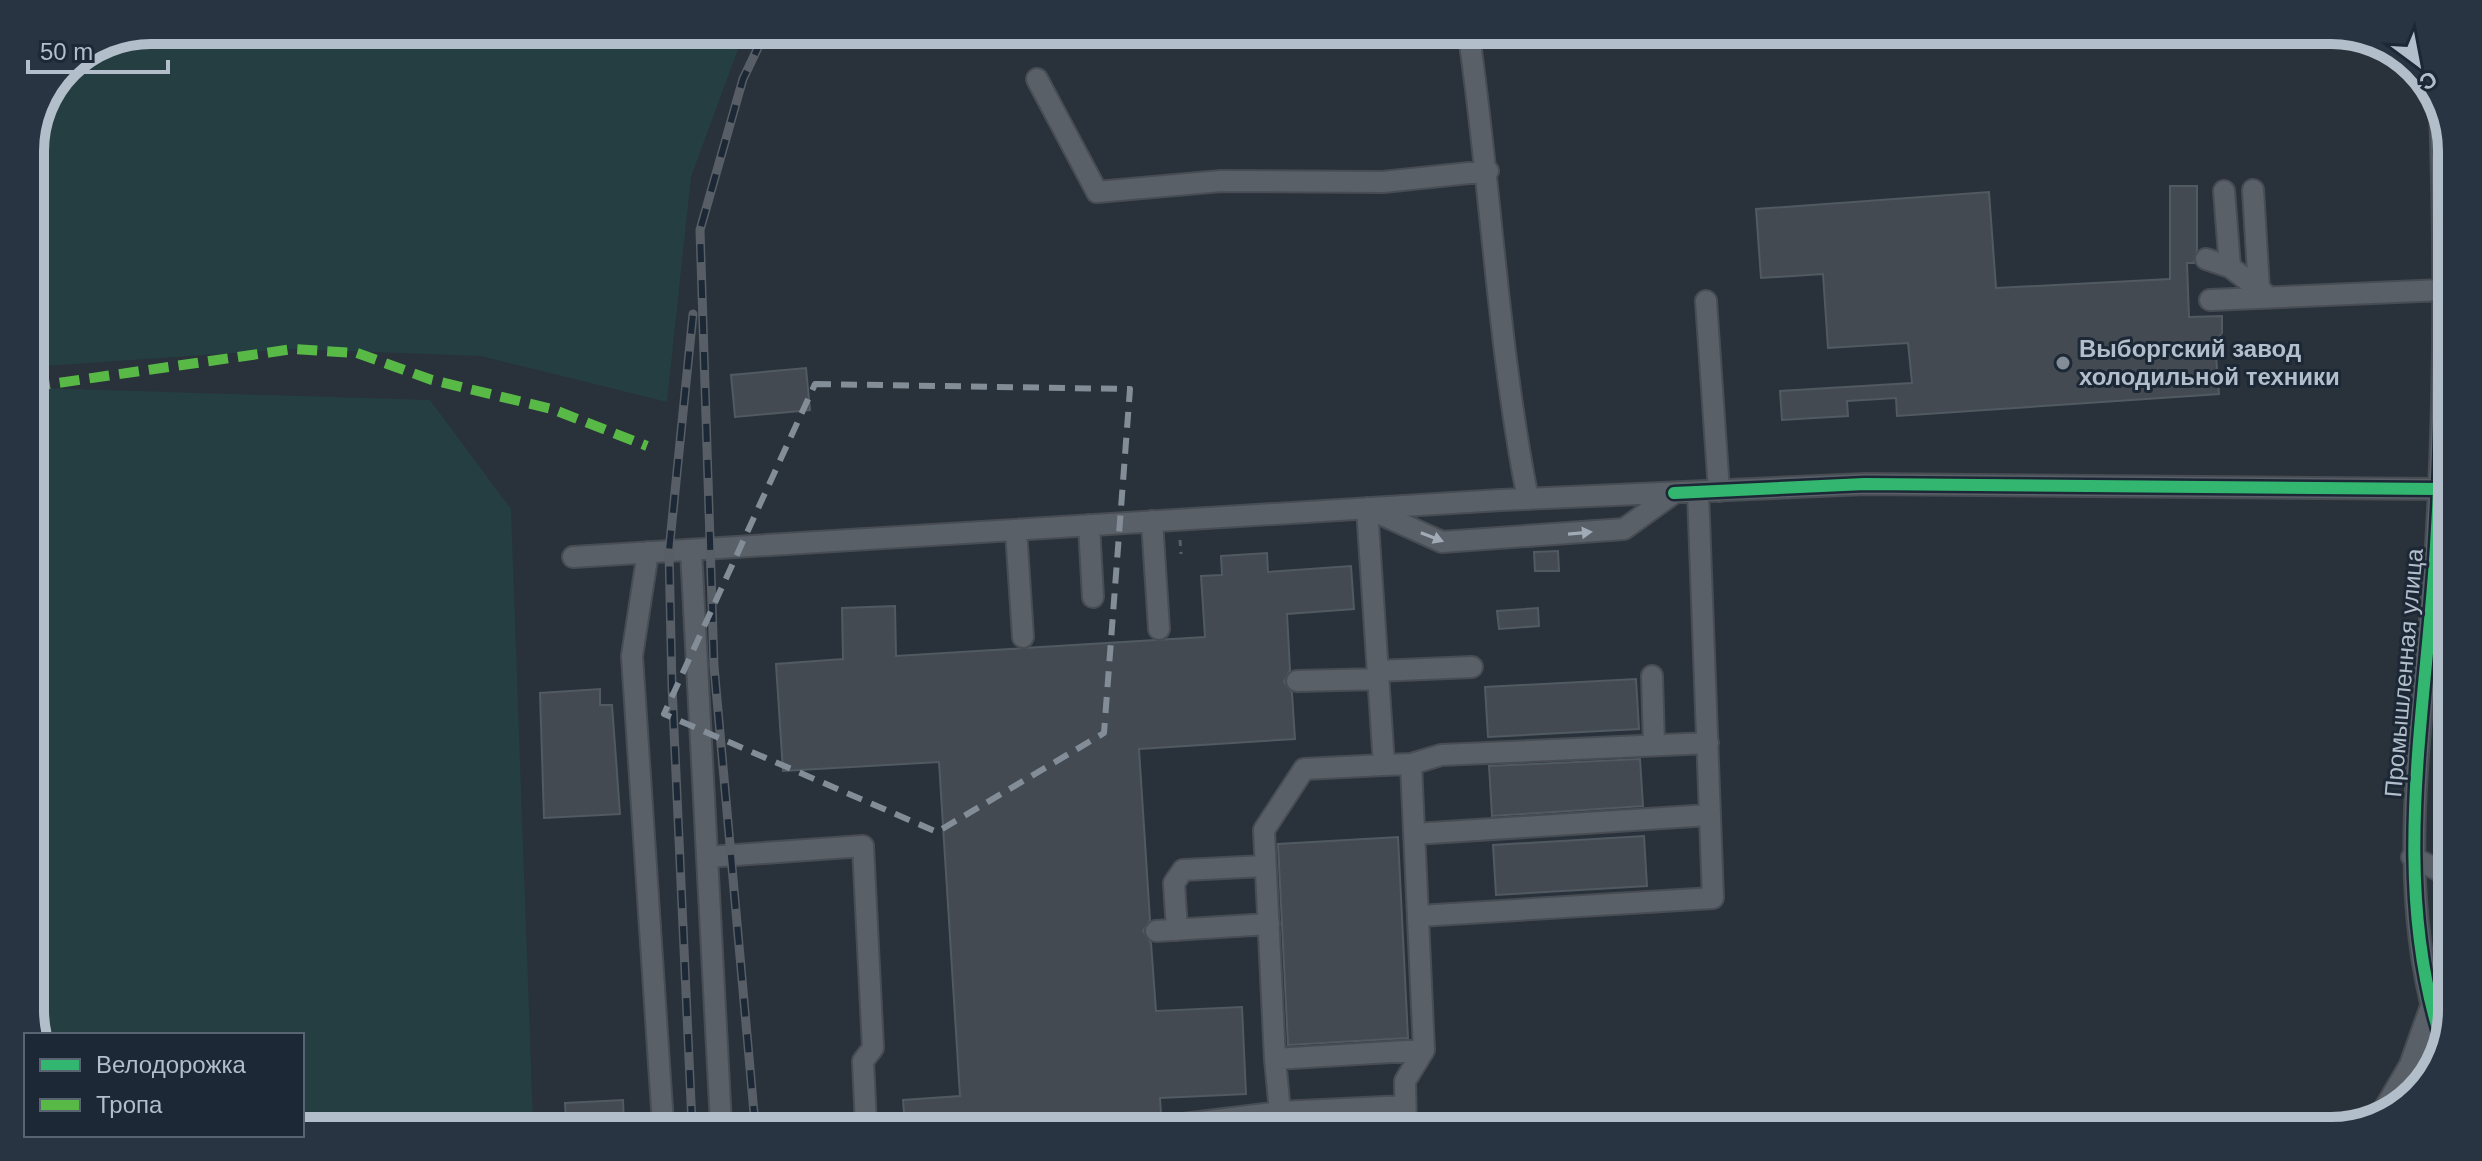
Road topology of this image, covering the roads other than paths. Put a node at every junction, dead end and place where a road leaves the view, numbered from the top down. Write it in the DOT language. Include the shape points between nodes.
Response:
graph roads {
  1 [pos="1470,44"];
  2 [pos="1037,79"];
  3 [pos="1488,171"];
  4 [pos="2253,190"];
  5 [pos="2224,191"];
  6 [pos="2206,259"];
  7 [pos="2230,267"];
  8 [pos="2438,290"];
  9 [pos="2263,293"];
  10 [pos="2210,300"];
  11 [pos="1706,301"];
  12 [pos="2438,489"];
  13 [pos="1709,491"];
  14 [pos="1674,493"];
  15 [pos="1528,499"];
  16 [pos="2438,503"];
  17 [pos="1367,508"];
  18 [pos="1152,521"];
  19 [pos="1089,525"];
  20 [pos="1016,530"];
  21 [pos="691,550"];
  22 [pos="648,552"];
  23 [pos="573,557"];
  24 [pos="1093,597"];
  25 [pos="1159,629"];
  26 [pos="1023,637"];
  27 [pos="1472,667"];
  28 [pos="1378,675"];
  29 [pos="1652,676"];
  30 [pos="1297,681"];
  31 [pos="1708,743"];
  32 [pos="1654,745"];
  33 [pos="1411,764"];
  34 [pos="1384,765"];
  35 [pos="1710,815"];
  36 [pos="1415,834"];
  37 [pos="707,857"];
  38 [pos="2412,857"];
  39 [pos="1265,866"];
  40 [pos="2438,870"];
  41 [pos="1419,916"];
  42 [pos="1269,924"];
  43 [pos="2430,1009"];
  44 [pos="2436,1027"];
  45 [pos="1424,1050"];
  46 [pos="1275,1059"];
  47 [pos="2390,1099"];
  48 [pos="1280,1112"];
  49 [pos="663,1117"];
  50 [pos="721,1117"];
  51 [pos="866,1117"];
  52 [pos="1240,1117"];
  53 [pos="1406,1117"];
  1 -- 3 [label="street"];
  2 -- 3 [label="street" via="1097,192 1221,181 1383,182"];
  3 -- 15 [label="street" via="1511,416"];
  4 -- 9 [label="street"];
  5 -- 7 [label="street"];
  6 -- 7 [label="street"];
  7 -- 9 [label="street"];
  8 -- 9 [label="street"];
  9 -- 10 [label="street"];
  11 -- 13 [label="street"];
  12 -- 13 [label="street" via="1865,484"];
  13 -- 14 [label="street"];
  13 -- 31 [label="street"];
  14 -- 15 [label="street"];
  17 -- 14 [label="street, one-way" via="1442,542 1624,529"];
  15 -- 17 [label="street"];
  16 -- 38 [label="street, Промышленная улица"];
  17 -- 18 [label="street"];
  17 -- 28 [label="street"];
  18 -- 19 [label="street"];
  18 -- 25 [label="street"];
  19 -- 20 [label="street"];
  19 -- 24 [label="street"];
  20 -- 21 [label="street"];
  20 -- 26 [label="street"];
  21 -- 22 [label="street"];
  21 -- 37 [label="street"];
  22 -- 23 [label="street"];
  22 -- 49 [label="street" via="632,656"];
  27 -- 28 [label="street"];
  28 -- 30 [label="street"];
  28 -- 34 [label="street"];
  29 -- 32 [label="street"];
  31 -- 32 [label="street"];
  31 -- 35 [label="street"];
  32 -- 33 [label="street" via="1441,755"];
  33 -- 34 [label="street"];
  33 -- 36 [label="street"];
  34 -- 39 [label="street" via="1304,769 1264,830"];
  35 -- 36 [label="street"];
  35 -- 41 [label="street" via="1713,898"];
  36 -- 41 [label="street"];
  37 -- 50 [label="street"];
  37 -- 51 [label="street" via="863,846 873,1048 863,1061"];
  38 -- 40 [label="street"];
  38 -- 43 [label="street, Промышленная улица"];
  39 -- 42 [label="street"];
  39 -- 42 [label="street" via="1183,870 1174,883 1167,930"];
  41 -- 45 [label="street"];
  42 -- 46 [label="street"];
  43 -- 44 [label="street, Промышленная улица"];
  43 -- 47 [label="street" via="2410,1065"];
  45 -- 46 [label="street"];
  45 -- 53 [label="street" via="1405,1081"];
  46 -- 48 [label="street"];
  48 -- 52 [label="street"];
  48 -- 53 [label="street"];
}
